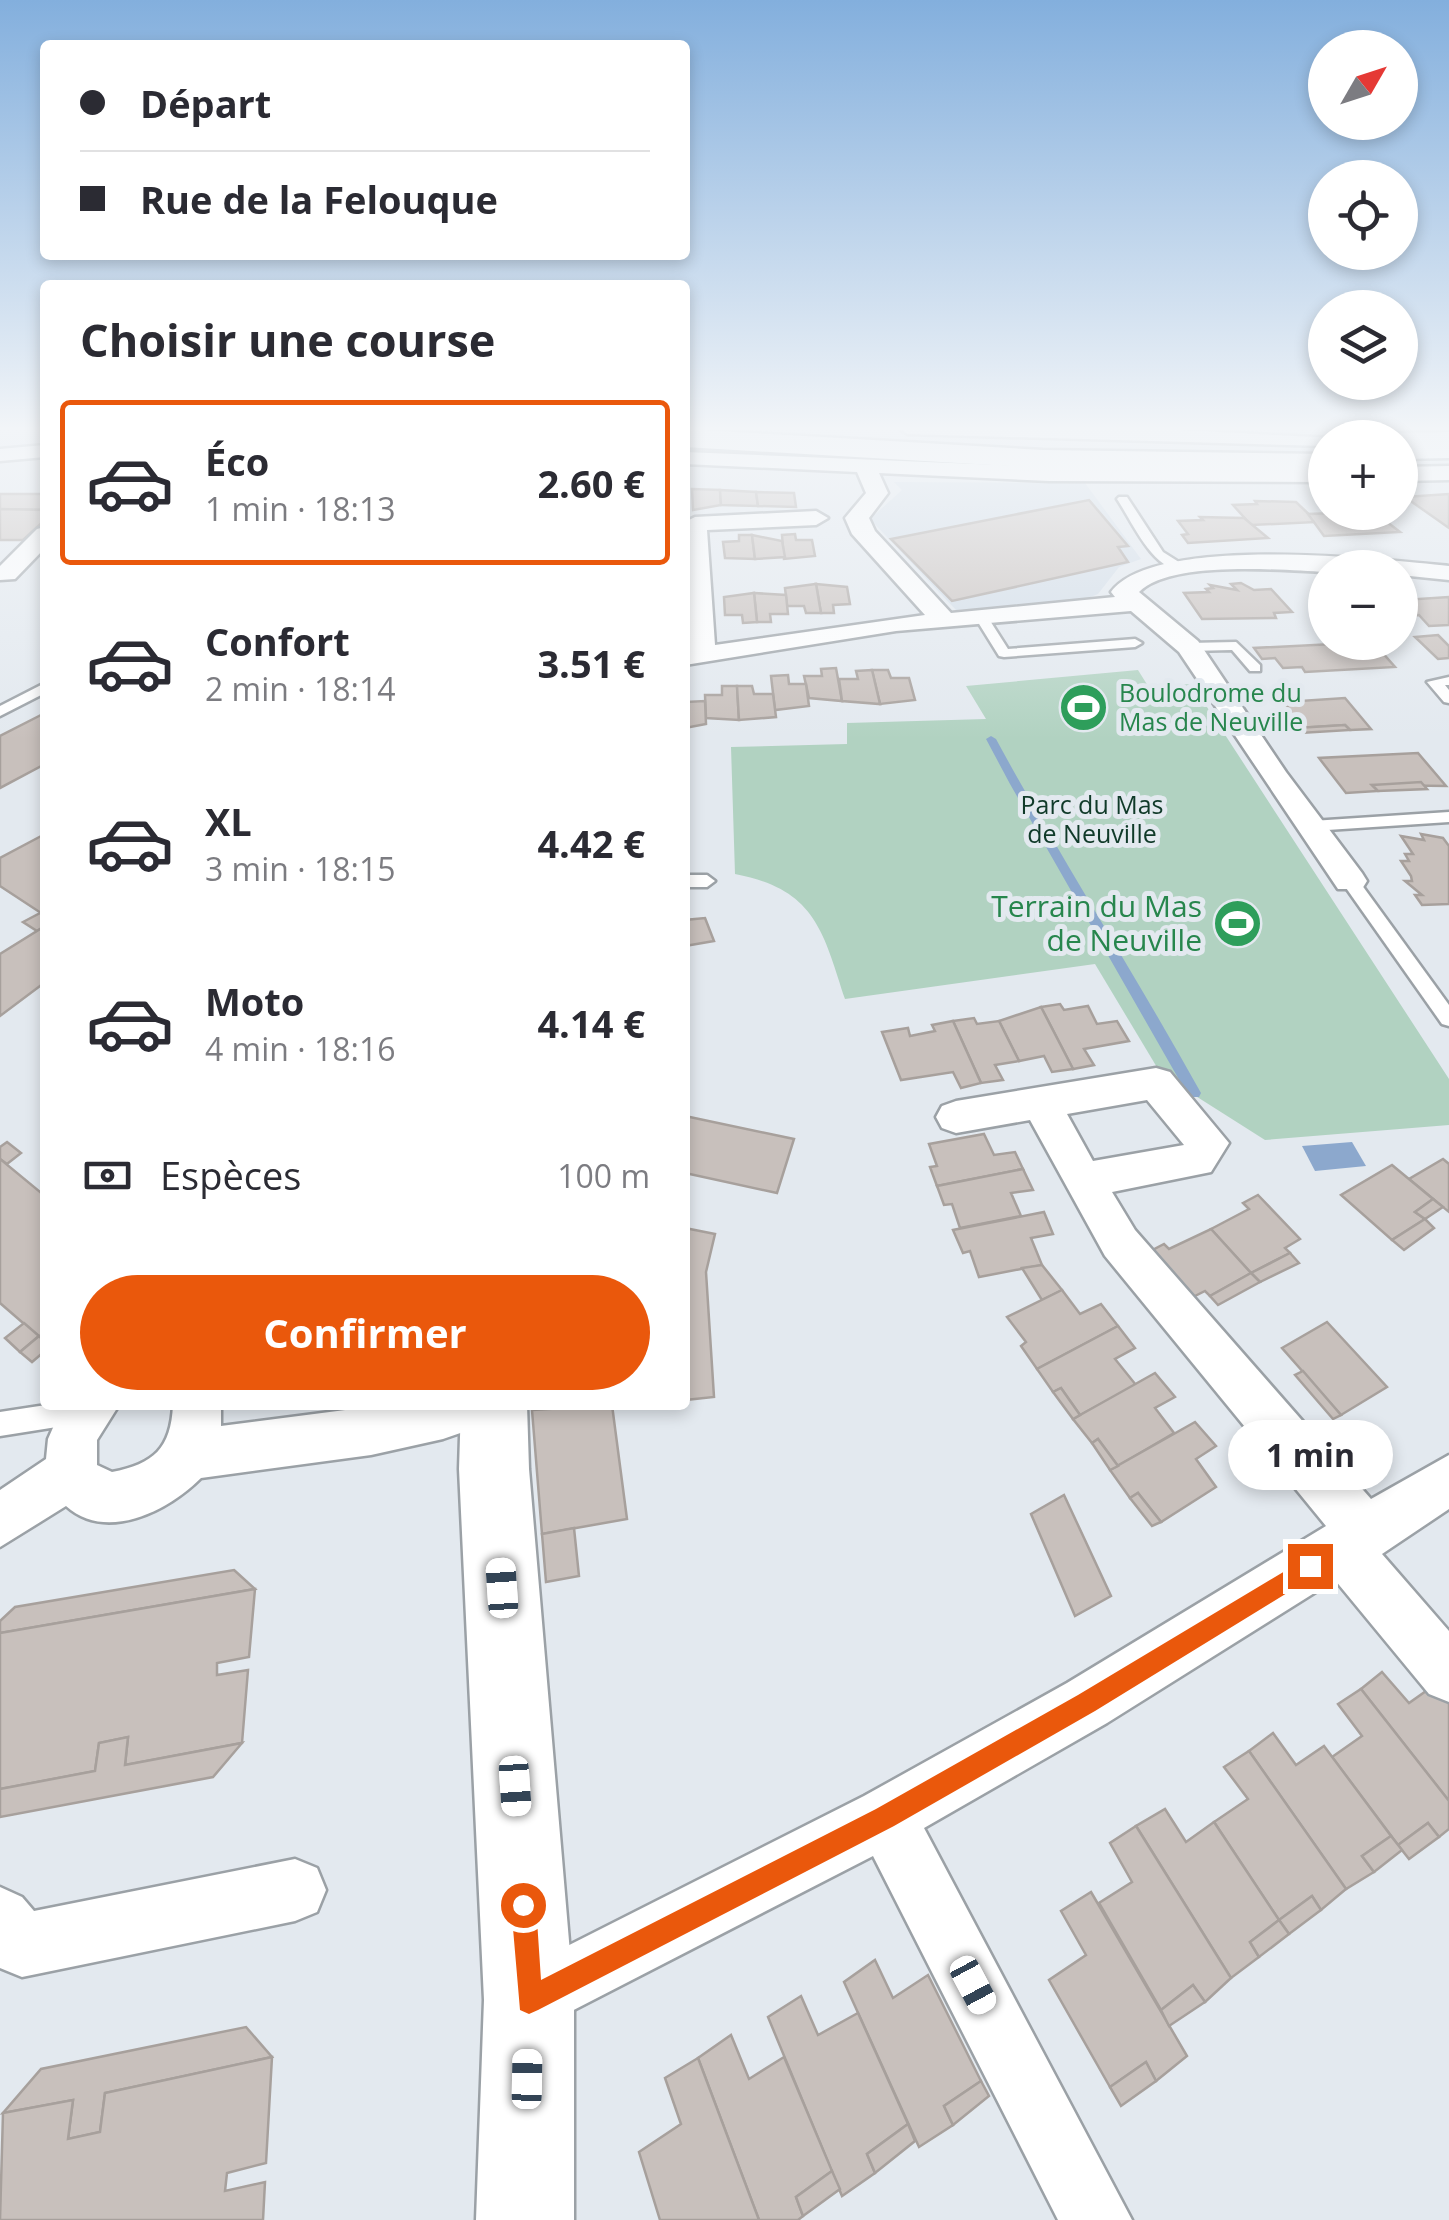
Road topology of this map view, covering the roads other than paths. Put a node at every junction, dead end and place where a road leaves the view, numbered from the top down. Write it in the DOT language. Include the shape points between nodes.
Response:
graph roads {
  1 [pos="690,532"];
  2 [pos="863,532"];
  3 [pos="1145,532"];
  4 [pos="40,540"];
  5 [pos="1178,567"];
  6 [pos="1308,568"];
  7 [pos="1418,570"];
  8 [pos="1449,574"];
  9 [pos="12,575"];
  10 [pos="1133,603"];
  11 [pos="982,618"];
  12 [pos="944,621"];
  13 [pos="1136,643"];
  14 [pos="1190,647"];
  15 [pos="694,657"];
  16 [pos="1255,668"];
  17 [pos="1449,682"];
  18 [pos="40,690"];
  19 [pos="1449,699"];
  20 [pos="0,712"];
  21 [pos="1449,817"];
  22 [pos="1312,826"];
  23 [pos="690,881"];
  24 [pos="707,881"];
  25 [pos="1350,881"];
  26 [pos="1449,1019"];
  27 [pos="1040,1102"];
  28 [pos="956,1117"];
  29 [pos="1082,1180"];
  30 [pos="76,1410"];
  31 [pos="90,1410"];
  32 [pos="197,1410"];
  33 [pos="458,1410"];
  34 [pos="494,1410"];
  35 [pos="0,1424"];
  36 [pos="188,1455"];
  37 [pos="72,1472"];
  38 [pos="1449,1480"];
  39 [pos="0,1521"];
  40 [pos="1355,1541"];
  41 [pos="1449,1674"];
  42 [pos="885,1818"];
  43 [pos="295,1890"];
  44 [pos="0,1919"];
  45 [pos="529,2000"];
  46 [pos="524,2220"];
  47 [pos="1096,2220"];
  1 -- 15 [label="street"];
  2 -- 12 [label="street"];
  3 -- 5 [label="lane"];
  4 -- 9 [label="street"];
  5 -- 6 [label="street"];
  5 -- 10 [label="street" via="1140,573 1124,592"];
  7 -- 8 [label="street"];
  10 -- 11 [label="street"];
  10 -- 14 [label="street"];
  11 -- 12 [label="street"];
  11 -- 13 [label="lane" via="1004,653"];
  12 -- 15 [label="street"];
  14 -- 16 [label="lane" via="1236,646"];
  14 -- 22 [label="street"];
  17 -- 19 [label="lane" via="1434,682"];
  18 -- 20 [label="lane"];
  21 -- 22 [label="lane"];
  22 -- 25 [label="street"];
  23 -- 24 [label="lane"];
  25 -- 26 [label="lane"];
  27 -- 28 [label="street"];
  27 -- 29 [label="street"];
  27 -- 29 [label="street" via="1156,1083 1209,1142 1196,1160"];
  29 -- 40 [label="street" via="1120,1243"];
  30 -- 35 [label="lane"];
  31 -- 37 [label="street" via="72,1441"];
  32 -- 36 [label="street" via="197,1436"];
  33 -- 36 [label="street"];
  34 -- 45 [label="main road"];
  36 -- 37 [label="street" via="156,1486 114,1499 80,1486"];
  37 -- 39 [label="street"];
  38 -- 40 [label="street"];
  40 -- 41 [label="street"];
  40 -- 42 [label="street"];
  42 -- 45 [label="street"];
  42 -- 47 [label="street"];
  43 -- 44 [label="street" via="22,1945"];
  45 -- 46 [label="main road"];
}
